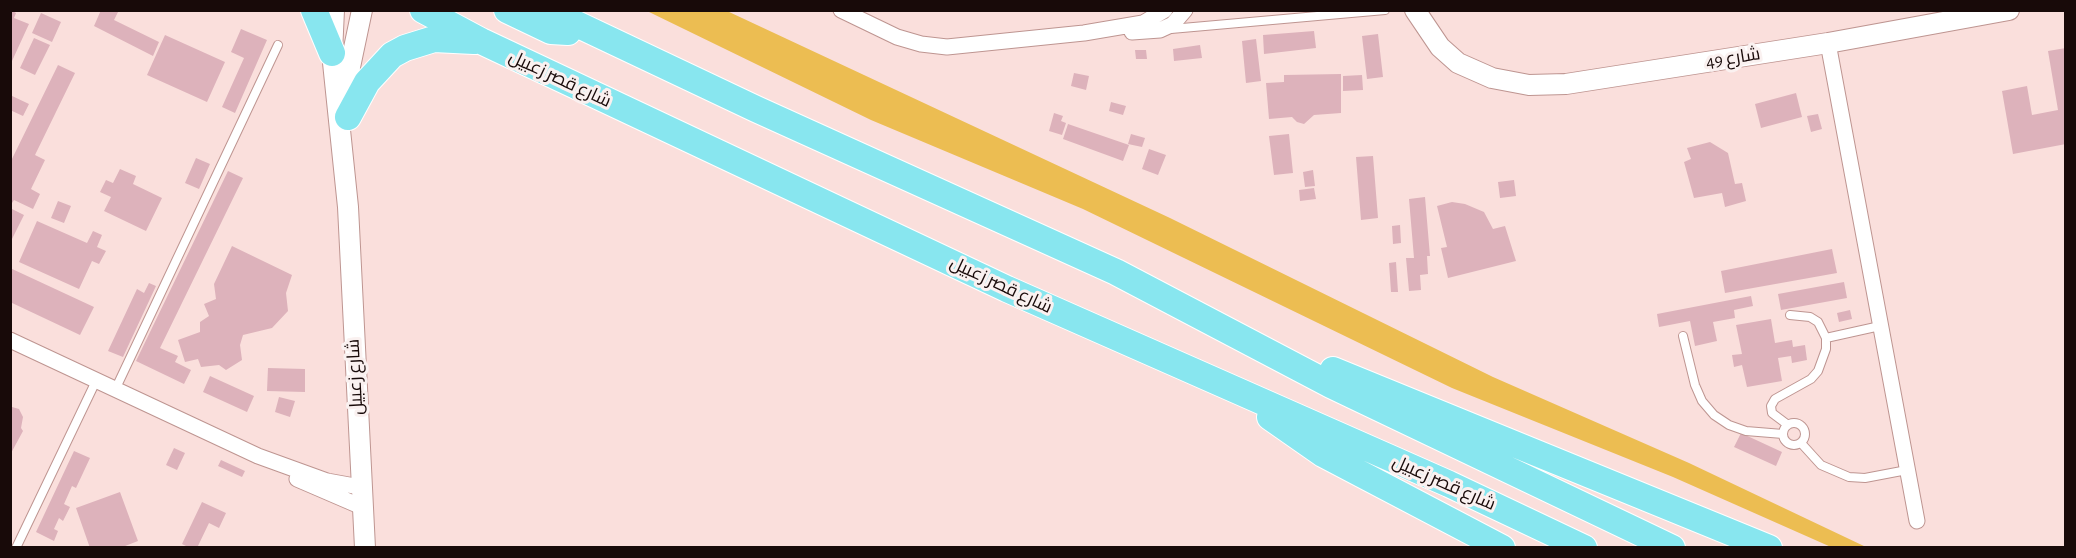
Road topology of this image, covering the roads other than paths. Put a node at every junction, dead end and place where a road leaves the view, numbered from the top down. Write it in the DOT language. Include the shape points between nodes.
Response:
graph roads {
  1 [pos="314,10"];
  2 [pos="334,10"];
  3 [pos="423,10"];
  4 [pos="507,10"];
  5 [pos="547,10"];
  6 [pos="841,10"];
  7 [pos="1165,10"];
  8 [pos="1185,10"];
  9 [pos="1385,10"];
  10 [pos="1414,10"];
  11 [pos="2009,10"];
  12 [pos="361,14"];
  13 [pos="583,29"];
  14 [pos="1160,30"];
  15 [pos="1084,33"];
  16 [pos="481,41"];
  17 [pos="1828,43"];
  18 [pos="278,45"];
  19 [pos="332,53"];
  20 [pos="348,117"];
  21 [pos="348,207"];
  22 [pos="1790,315"];
  23 [pos="1880,326"];
  24 [pos="1683,336"];
  25 [pos="1826,338"];
  26 [pos="10,340"];
  27 [pos="1275,355"];
  28 [pos="96,381"];
  29 [pos="115,390"];
  30 [pos="1245,395"];
  31 [pos="1788,425"];
  32 [pos="1783,434"];
  33 [pos="1801,443"];
  34 [pos="258,456"];
  35 [pos="1907,470"];
  36 [pos="360,488"];
  37 [pos="362,507"];
  38 [pos="1917,521"];
  39 [pos="16,548"];
  40 [pos="365,548"];
  41 [pos="1502,548"];
  42 [pos="1584,548"];
  43 [pos="1672,548"];
  44 [pos="1769,548"];
  1 -- 19 [label="main road"];
  2 -- 19 [label="street, شارع زعبيل"];
  3 -- 16 [label="main road, شارع قصر زعبيل"];
  4 -- 13 [label="main road" via="551,31"];
  5 -- 13 [label="main road, شارع قصر زعبيل"];
  6 -- 15 [label="street" via="921,44 955,46"];
  7 -- 15 [label="street" via="1143,23"];
  8 -- 14 [label="street" via="1173,24"];
  9 -- 14 [label="lane"];
  10 -- 17 [label="street, شارع 49" via="1430,35 1458,63 1492,78 1529,85 1566,84"];
  11 -- 17 [label="street, شارع 49"];
  12 -- 20 [label="street, شارع زعبيل" via="350,67"];
  13 -- 27 [label="main road, شارع قصر زعبيل" via="1116,272"];
  14 -- 15 [label="street"];
  16 -- 20 [label="main road" via="434,39 399,51 374,72"];
  16 -- 30 [label="main road, شارع قصر زعبيل" via="1007,289"];
  17 -- 23 [label="street"];
  18 -- 29 [label="lane"];
  19 -- 21 [label="street, شارع زعبيل"];
  20 -- 21 [label="street, شارع زعبيل"];
  21 -- 36 [label="street, شارع زعبيل"];
  22 -- 25 [label="lane" via="1818,322"];
  23 -- 25 [label="lane"];
  23 -- 35 [label="street"];
  24 -- 32 [label="lane" via="1695,385 1714,415 1729,426 1746,431"];
  25 -- 31 [label="lane" via="1818,370 1801,386 1774,399 1772,413"];
  26 -- 28 [label="street"];
  27 -- 43 [label="main road, شارع قصر زعبيل" via="1412,425"];
  27 -- 44 [label="main road" via="1338,372"];
  28 -- 29 [label="street"];
  28 -- 39 [label="lane"];
  29 -- 34 [label="street"];
  30 -- 41 [label="main road" via="1323,454"];
  30 -- 42 [label="main road, شارع قصر زعبيل"];
  31 -- 32 [label="lane"];
  31 -- 33 [label="lane" via="1801,426 1805,435"];
  32 -- 33 [label="lane" via="1791,445"];
  33 -- 35 [label="lane" via="1821,465 1850,477"];
  34 -- 36 [label="street" via="327,481"];
  34 -- 37 [label="street" via="305,483"];
  35 -- 38 [label="street"];
  36 -- 37 [label="street, شارع زعبيل"];
  37 -- 40 [label="street, شارع زعبيل"];
}
